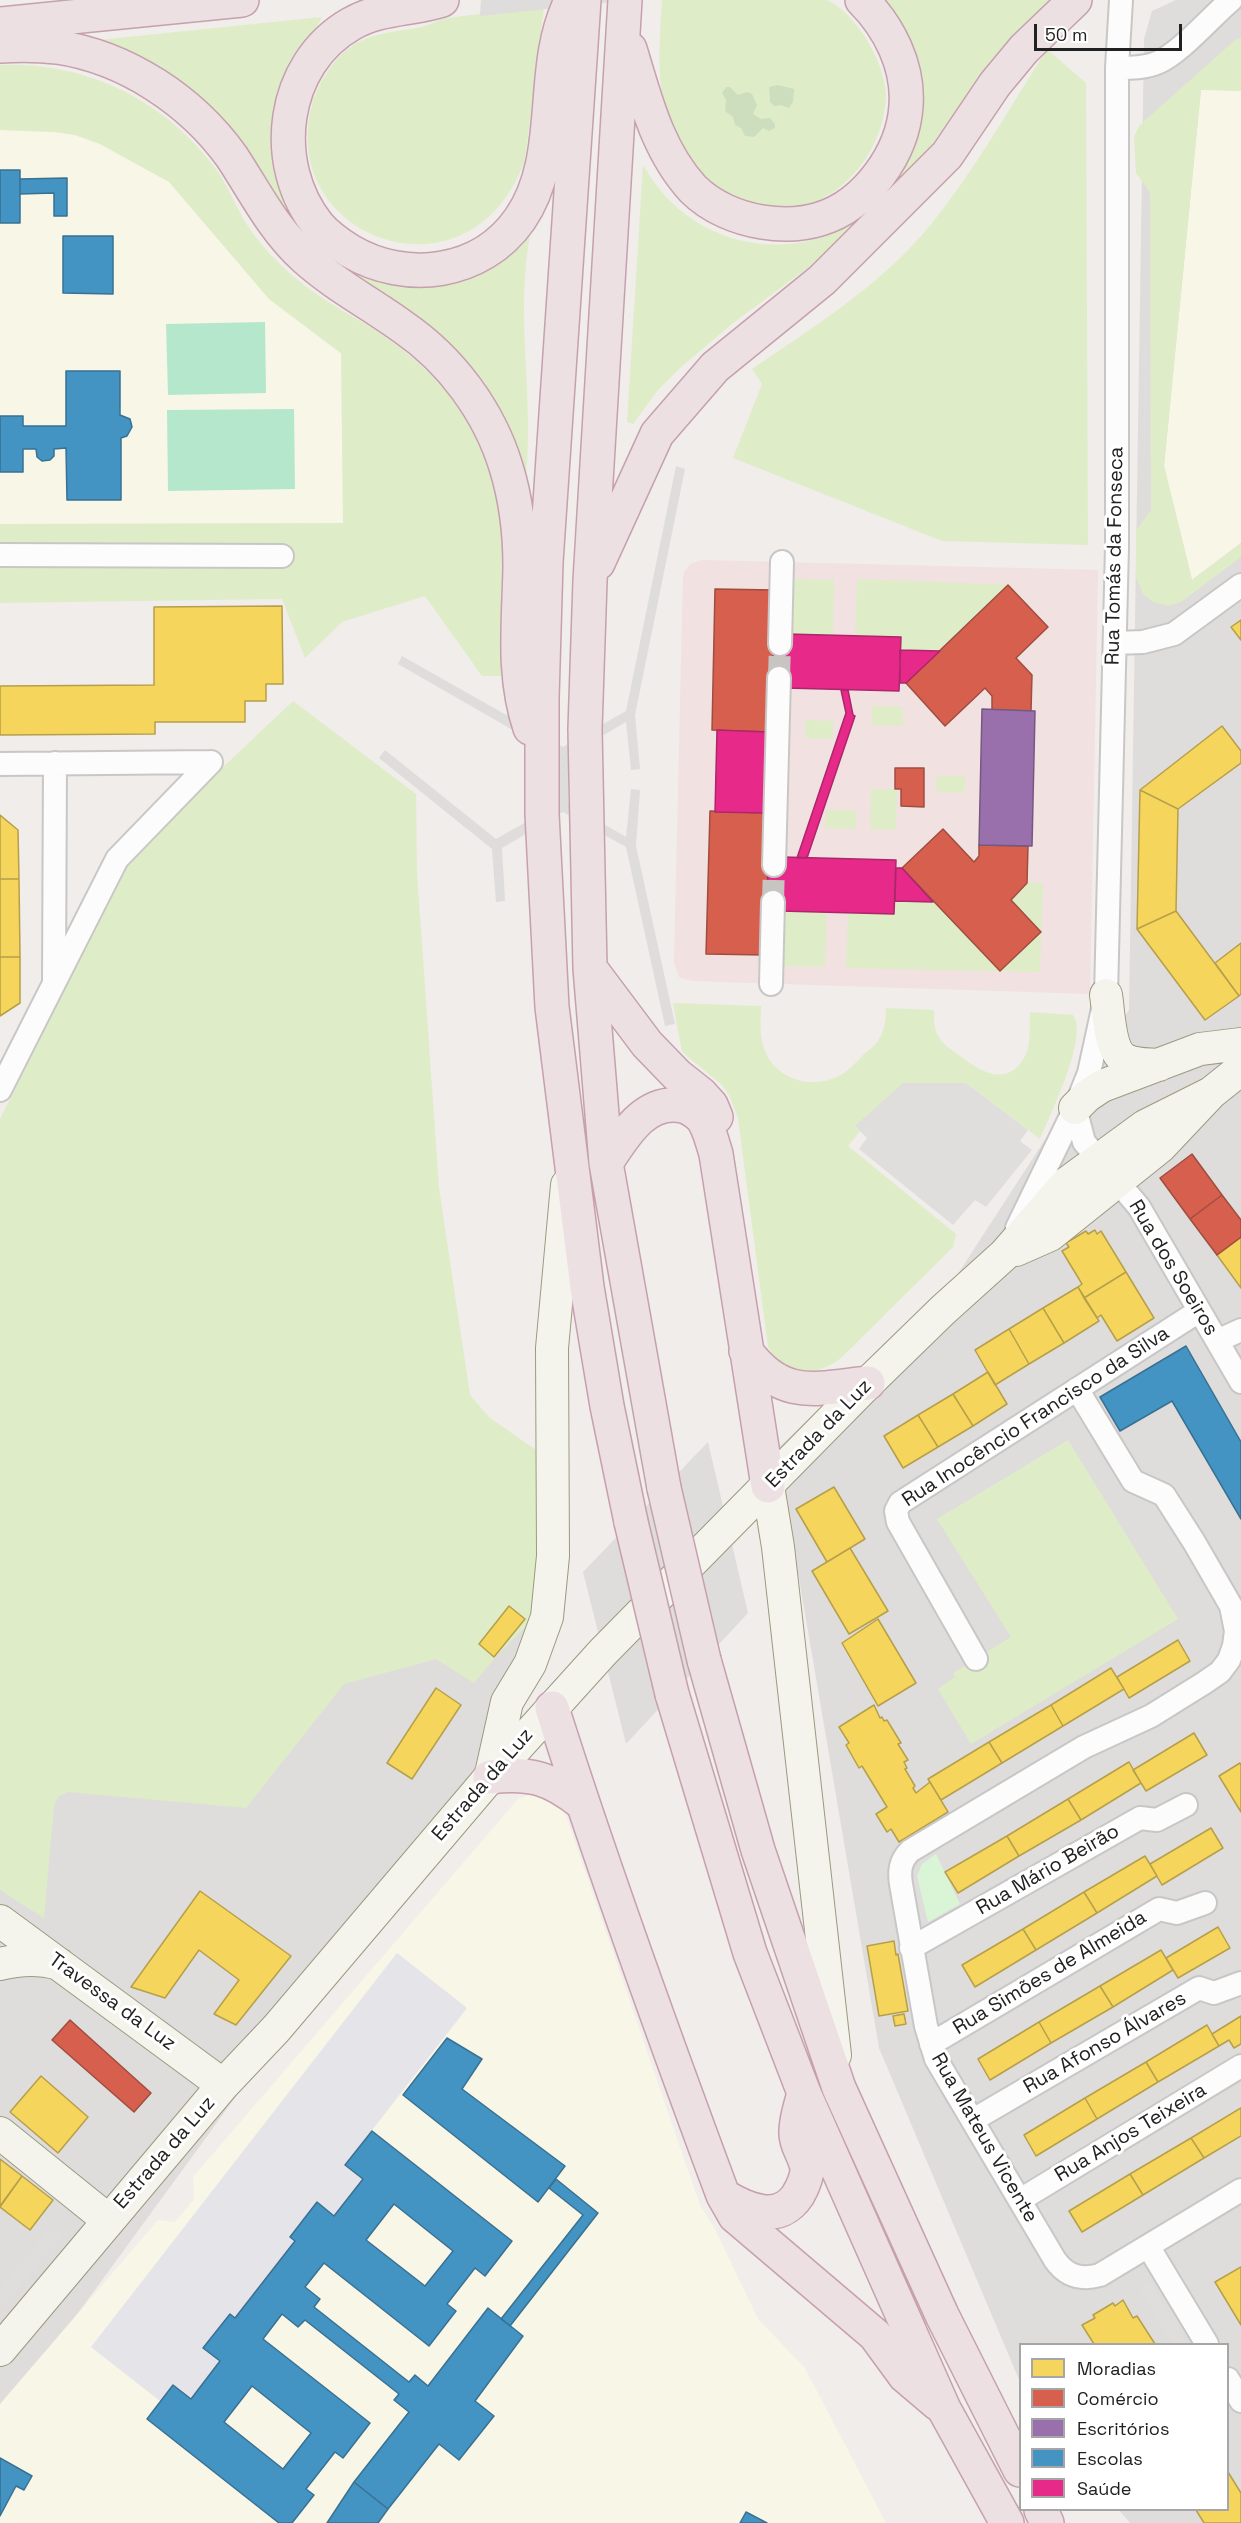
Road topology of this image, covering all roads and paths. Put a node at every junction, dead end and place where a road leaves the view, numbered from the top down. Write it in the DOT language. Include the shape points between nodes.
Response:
graph roads {
  1 [pos="242,0"];
  2 [pos="442,0"];
  3 [pos="572,0"];
  4 [pos="584,0"];
  5 [pos="862,0"];
  6 [pos="1076,0"];
  7 [pos="1120,0"];
  8 [pos="1231,0"];
  9 [pos="625,14"];
  10 [pos="0,24"];
  11 [pos="0,46"];
  12 [pos="1116,68"];
  13 [pos="0,555"];
  14 [pos="282,556"];
  15 [pos="782,562"];
  16 [pos="590,581"];
  17 [pos="1241,585"];
  18 [pos="1114,643"];
  19 [pos="780,644"];
  20 [pos="779,678"];
  21 [pos="55,763"];
  22 [pos="0,764"];
  23 [pos="542,766"];
  24 [pos="774,865"];
  25 [pos="773,902"];
  26 [pos="590,968"];
  27 [pos="771,984"];
  28 [pos="54,986"];
  29 [pos="1106,995"];
  30 [pos="1241,1044"];
  31 [pos="1159,1065"];
  32 [pos="1241,1069"];
  33 [pos="0,1090"];
  34 [pos="1075,1108"];
  35 [pos="570,1151"];
  36 [pos="716,1154"];
  37 [pos="606,1163"];
  38 [pos="1108,1170"];
  39 [pos="1004,1256"];
  40 [pos="1199,1311"];
  41 [pos="1241,1330"];
  42 [pos="1217,1341"];
  43 [pos="746,1351"];
  44 [pos="1241,1382"];
  45 [pos="868,1383"];
  46 [pos="1077,1389"];
  47 [pos="768,1486"];
  48 [pos="975,1659"];
  49 [pos="552,1708"];
  50 [pos="490,1777"];
  51 [pos="582,1803"];
  52 [pos="1186,1805"];
  53 [pos="1205,1903"];
  54 [pos="0,1921"];
  55 [pos="911,1948"];
  56 [pos="0,1964"];
  57 [pos="63,1965"];
  58 [pos="1241,1983"];
  59 [pos="931,2044"];
  60 [pos="1241,2066"];
  61 [pos="223,2085"];
  62 [pos="839,2088"];
  63 [pos="804,2093"];
  64 [pos="973,2120"];
  65 [pos="0,2133"];
  66 [pos="1241,2190"];
  67 [pos="723,2195"];
  68 [pos="1020,2200"];
  69 [pos="108,2220"];
  70 [pos="1148,2246"];
  71 [pos="1206,2343"];
  72 [pos="0,2350"];
  73 [pos="1229,2382"];
  74 [pos="1241,2401"];
  75 [pos="945,2409"];
  76 [pos="1019,2468"];
  77 [pos="1007,2523"];
  1 -- 10 [label="highway"];
  2 -- 3 [label="highway" via="381,11 341,31 309,62 290,115 288,152 292,171 315,221 357,255 400,269 433,271 468,261 497,243 520,218 530,202 544,159 561,25"];
  4 -- 23 [label="highway" via="546,562"];
  5 -- 9 [label="highway" via="891,36 902,68 906,105 900,138 883,171 861,194 822,219 804,223 742,219 694,189 670,158 653,124"];
  6 -- 16 [label="highway" via="1024,49 947,155 822,280 715,367 657,434"];
  7 -- 12 [label="street, Rua Tomás da Fonseca"];
  8 -- 12 [label="street" via="1159,62"];
  9 -- 16 [label="highway"];
  11 -- 23 [label="highway" via="37,45 77,51 120,66 169,94 220,142 295,249 333,281 420,341 472,396 506,466 516,510 520,566 518,679 522,706"];
  12 -- 18 [label="street, Rua Tomás da Fonseca" via="1118,396"];
  13 -- 14 [label="street"];
  15 -- 19 [label="street"];
  16 -- 26 [label="highway" via="585,729"];
  17 -- 18 [label="street" via="1174,634 1143,642"];
  18 -- 29 [label="street, Rua Tomás da Fonseca"];
  20 -- 24 [label="street"];
  21 -- 22 [label="street"];
  21 -- 28 [label="street"];
  21 -- 28 [label="street" via="211,762 117,859"];
  23 -- 35 [label="highway" via="552,1007"];
  25 -- 27 [label="street"];
  26 -- 36 [label="highway" via="647,1044 711,1105 719,1127"];
  26 -- 37 [label="highway"];
  28 -- 33 [label="street"];
  29 -- 31 [label="main road" via="1113,1042 1121,1057 1134,1063"];
  29 -- 34 [label="street, Rua Tomás da Fonseca" via="1089,1073"];
  30 -- 31 [label="main road" via="1200,1049"];
  31 -- 34 [label="main road" via="1102,1086"];
  32 -- 38 [label="main road, Estrada da Luz" via="1211,1093 1144,1126"];
  34 -- 38 [label="street" via="1084,1142"];
  34 -- 39 [label="street, Rua Tomás da Fonseca"];
  35 -- 50 [label="main road" via="552,1348 553,1556 547,1617 530,1664 507,1702"];
  35 -- 63 [label="highway, bridge" via="607,1406 672,1694 750,1953"];
  36 -- 37 [label="highway" via="704,1120 688,1107 671,1103 650,1110 629,1128"];
  36 -- 43 [label="highway"];
  37 -- 62 [label="highway, bridge" via="663,1488 704,1660 758,1850"];
  38 -- 39 [label="main road, Estrada da Luz" via="1067,1183"];
  38 -- 40 [label="street, Rua dos Soeiros" via="1139,1207"];
  39 -- 45 [label="main road, Estrada da Luz"];
  40 -- 42 [label="street, Rua dos Soeiros"];
  40 -- 46 [label="street, Rua Inocêncio Francisco da Silva"];
  41 -- 42 [label="street"];
  42 -- 44 [label="street, Rua dos Soeiros"];
  43 -- 45 [label="highway" via="768,1376 786,1386 819,1388"];
  43 -- 47 [label="highway"];
  45 -- 47 [label="main road, Estrada da Luz"];
  46 -- 48 [label="street, Rua Inocêncio Francisco da Silva" via="902,1501 897,1508 898,1522"];
  46 -- 55 [label="street, Rua Mateus Vicente" via="1133,1481 1164,1495 1231,1606 1236,1631 1234,1646 1220,1672 1204,1683 1150,1716 1084,1747 910,1851 900,1875"];
  47 -- 49 [label="main road, Estrada da Luz"];
  47 -- 62 [label="main road"];
  49 -- 50 [label="main road, Estrada da Luz"];
  49 -- 51 [label="highway"];
  50 -- 51 [label="highway" via="515,1774 540,1778 562,1787"];
  50 -- 61 [label="main road, Estrada da Luz" via="276,2029"];
  51 -- 67 [label="highway"];
  52 -- 55 [label="street, Rua Mário Beirão" via="1157,1820 1140,1818"];
  53 -- 59 [label="street, Rua Simões de Almeida" via="1177,1913 1159,1909"];
  54 -- 57 [label="main road, Travessa da Luz"];
  55 -- 59 [label="street, Rua Mateus Vicente"];
  56 -- 57 [label="main road" via="18,1959"];
  57 -- 61 [label="main road, Travessa da Luz"];
  58 -- 64 [label="street, Rua Afonso Álvares" via="1214,1993 1199,1988"];
  59 -- 64 [label="street, Rua Mateus Vicente"];
  60 -- 68 [label="street, Rua Anjos Teixeira"];
  61 -- 69 [label="main road, Estrada da Luz"];
  62 -- 76 [label="highway" via="942,2315"];
  63 -- 67 [label="highway" via="796,2134 807,2169 793,2202 779,2210 760,2212 744,2208"];
  63 -- 75 [label="highway"];
  64 -- 68 [label="street, Rua Mateus Vicente"];
  65 -- 69 [label="main road"];
  66 -- 70 [label="street, Rua Mateus Vicente"];
  67 -- 75 [label="highway" via="735,2216 875,2335 904,2376"];
  68 -- 70 [label="street, Rua Mateus Vicente" via="1055,2260 1069,2274 1090,2278 1100,2275"];
  69 -- 72 [label="main road, Estrada da Luz"];
  70 -- 71 [label="street"];
  73 -- 74 [label="street"];
  75 -- 77 [label="highway"];
}
